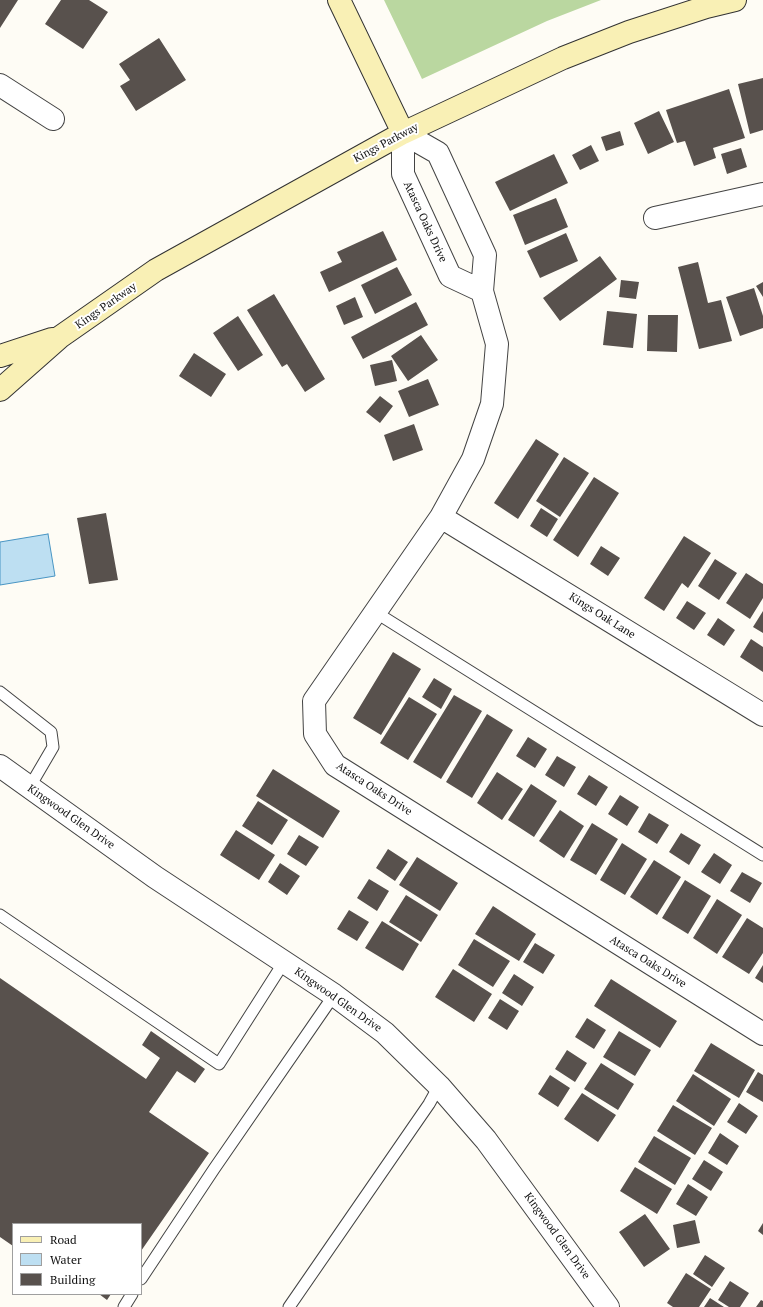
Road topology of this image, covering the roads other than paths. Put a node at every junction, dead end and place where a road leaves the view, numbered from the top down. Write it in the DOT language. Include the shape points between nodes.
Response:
graph roads {
  1 [pos="339,0"];
  2 [pos="735,0"];
  3 [pos="0,85"];
  4 [pos="53,119"];
  5 [pos="404,133"];
  6 [pos="763,194"];
  7 [pos="655,218"];
  8 [pos="482,291"];
  9 [pos="60,337"];
  10 [pos="0,356"];
  11 [pos="0,390"];
  12 [pos="441,517"];
  13 [pos="375,612"];
  14 [pos="0,692"];
  15 [pos="763,715"];
  16 [pos="0,766"];
  17 [pos="29,788"];
  18 [pos="763,855"];
  19 [pos="0,915"];
  20 [pos="284,962"];
  21 [pos="334,995"];
  22 [pos="763,1034"];
  23 [pos="439,1086"];
  24 [pos="142,1277"];
  25 [pos="131,1295"];
  26 [pos="124,1307"];
  27 [pos="289,1307"];
  28 [pos="608,1307"];
  1 -- 5 [label="street, Atasca Oaks Drive"];
  2 -- 5 [label="street, Kings Parkway" via="629,32 562,58"];
  3 -- 4 [label="street"];
  5 -- 8 [label="street, Atasca Oaks Drive" via="438,153 485,256"];
  5 -- 8 [label="street, Atasca Oaks Drive" via="403,174 450,276"];
  5 -- 9 [label="street, Kings Parkway" via="156,270"];
  6 -- 7 [label="street"];
  8 -- 12 [label="street, Atasca Oaks Drive" via="497,344 492,404 473,459"];
  9 -- 10 [label="street, Kings Parkway"];
  9 -- 11 [label="street, Kings Parkway"];
  12 -- 13 [label="street, Atasca Oaks Drive"];
  12 -- 15 [label="street, Kings Oak Lane"];
  13 -- 18 [label="lane"];
  13 -- 22 [label="street, Atasca Oaks Drive" via="314,701 314,734 335,765"];
  14 -- 17 [label="lane" via="51,732 53,747"];
  16 -- 17 [label="street, Kingwood Glen Drive"];
  17 -- 20 [label="street, Kingwood Glen Drive" via="155,877"];
  19 -- 20 [label="lane" via="219,1064"];
  20 -- 21 [label="street, Kingwood Glen Drive"];
  21 -- 23 [label="street, Kingwood Glen Drive" via="385,1033"];
  21 -- 24 [label="lane"];
  23 -- 27 [label="lane"];
  23 -- 28 [label="street, Kingwood Glen Drive" via="486,1140"];
  25 -- 26 [label="lane"];
}
